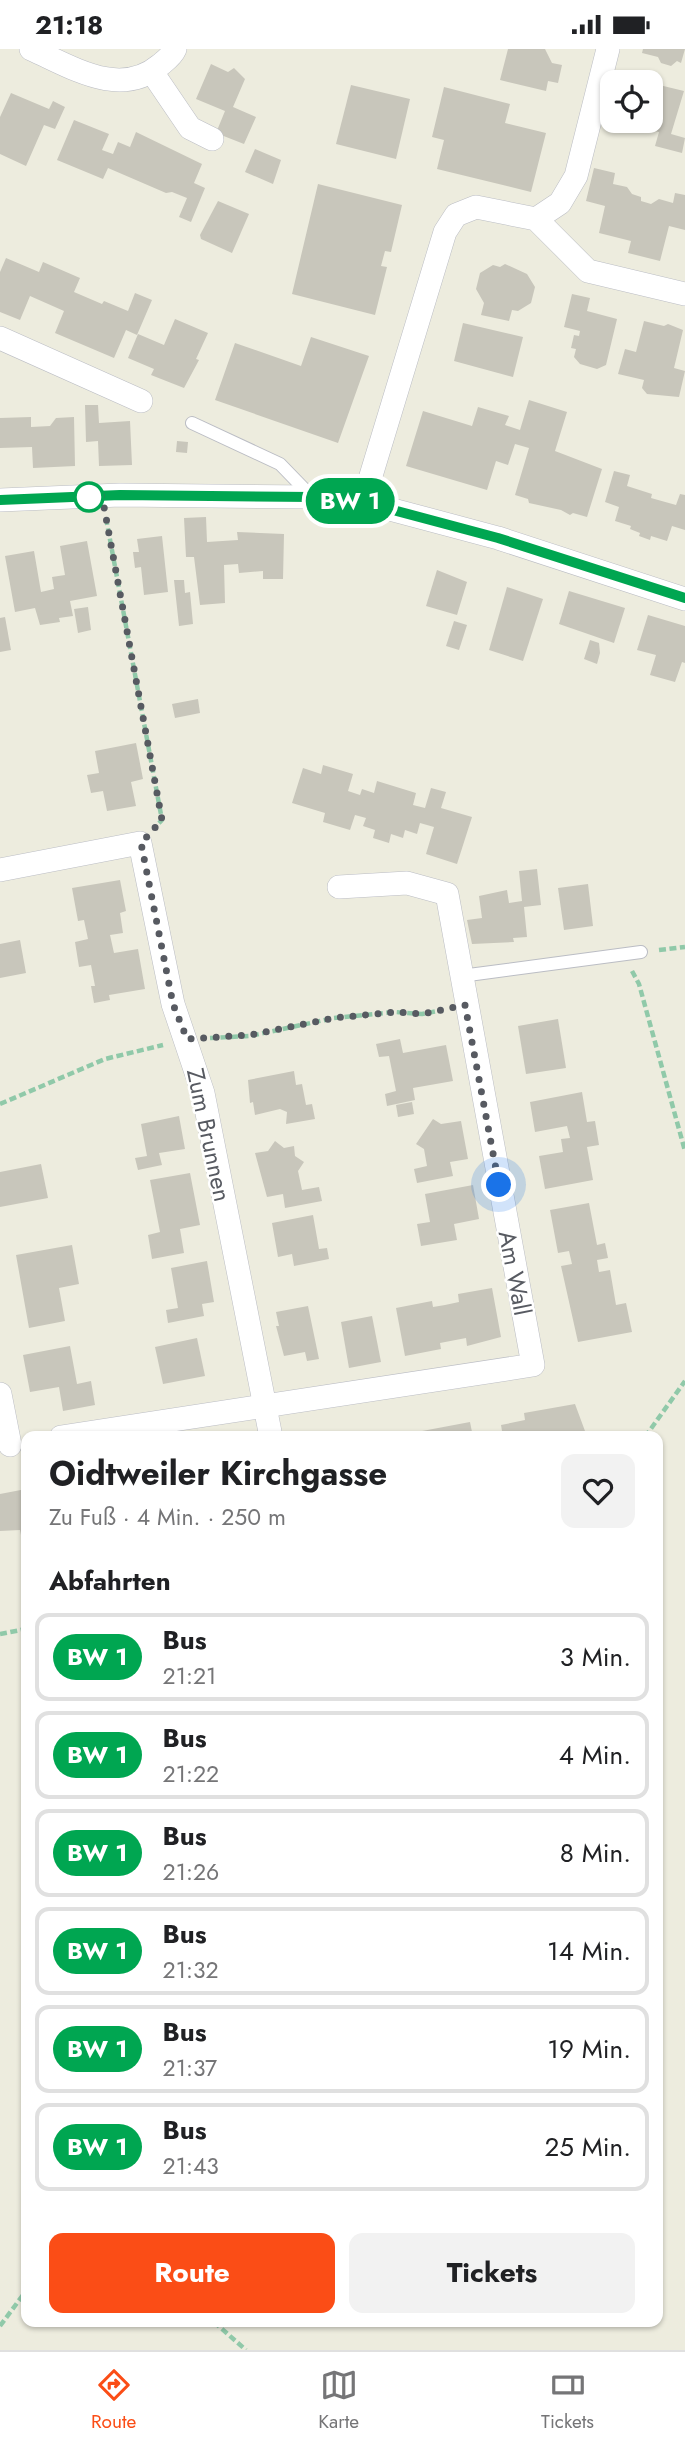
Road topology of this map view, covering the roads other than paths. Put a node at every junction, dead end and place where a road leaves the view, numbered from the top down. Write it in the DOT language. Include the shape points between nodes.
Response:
graph roads {
  1 [pos="31,49"];
  2 [pos="175,49"];
  3 [pos="608,49"];
  4 [pos="152,72"];
  5 [pos="212,139"];
  6 [pos="536,219"];
  7 [pos="685,294"];
  8 [pos="0,338"];
  9 [pos="141,401"];
  10 [pos="192,423"];
  11 [pos="312,497"];
  12 [pos="0,500"];
  13 [pos="363,502"];
  14 [pos="685,599"];
  15 [pos="0,870"];
  16 [pos="339,887"];
  17 [pos="641,953"];
  18 [pos="461,976"];
  19 [pos="0,1394"];
  20 [pos="262,1405"];
  21 [pos="99,1431"];
  22 [pos="269,1431"];
  23 [pos="12,1445"];
  1 -- 4 [label="street" via="100,79 125,81"];
  2 -- 4 [label="street"];
  3 -- 6 [label="street" via="576,176 560,204"];
  4 -- 5 [label="street" via="190,128"];
  6 -- 7 [label="street" via="588,271"];
  6 -- 13 [label="street" via="476,207 456,215 445,232"];
  8 -- 9 [label="street"];
  10 -- 11 [label="lane" via="280,464"];
  11 -- 12 [label="street"];
  11 -- 13 [label="street"];
  13 -- 14 [label="street" via="498,538"];
  15 -- 20 [label="street, Zum Brunnen" via="141,843 173,1004 203,1093"];
  16 -- 18 [label="street, Am Wall" via="407,883 447,894"];
  17 -- 18 [label="lane"];
  18 -- 20 [label="street, Am Wall" via="533,1365"];
  19 -- 23 [label="street"];
  20 -- 21 [label="street"];
  20 -- 22 [label="street, Zum Brunnen"];
}
